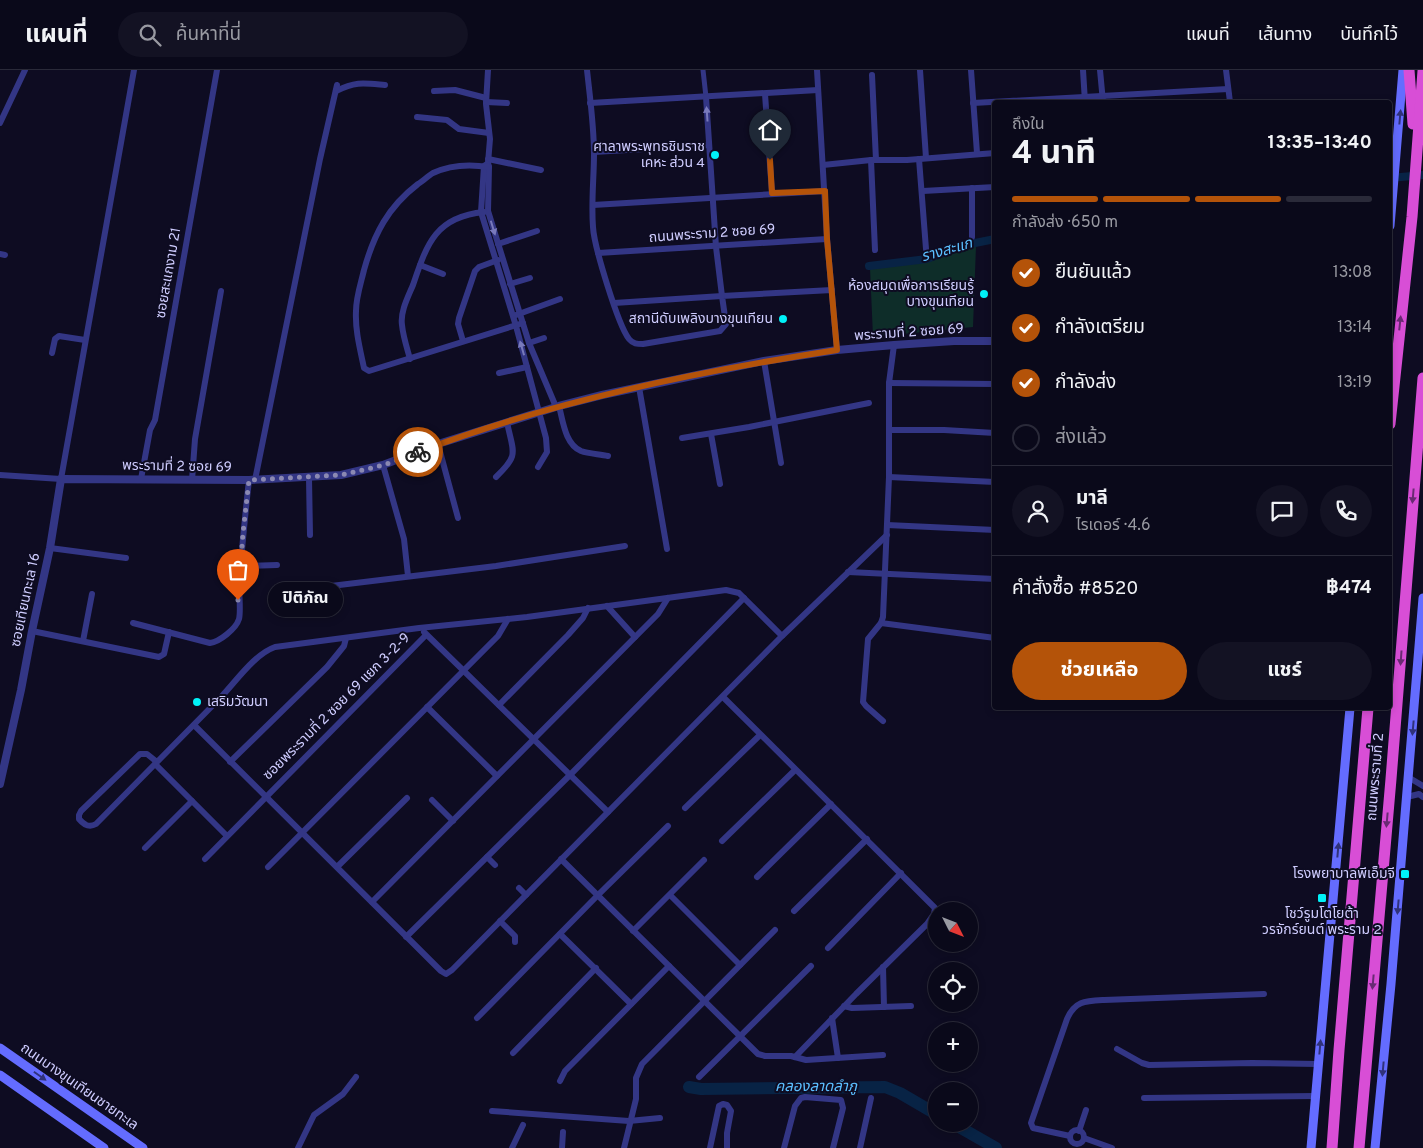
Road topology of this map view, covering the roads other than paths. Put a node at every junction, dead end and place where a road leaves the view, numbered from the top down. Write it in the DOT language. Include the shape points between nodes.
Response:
graph roads {
  1 [pos="25,70"];
  2 [pos="134,70"];
  3 [pos="217,70"];
  4 [pos="488,70"];
  5 [pos="587,70"];
  6 [pos="703,70"];
  7 [pos="817,70"];
  8 [pos="920,70"];
  9 [pos="971,70"];
  10 [pos="1083,70"];
  11 [pos="1100,70"];
  12 [pos="1226,70"];
  13 [pos="1403,70"];
  14 [pos="1409,70"];
  15 [pos="1423,72"];
  16 [pos="872,75"];
  17 [pos="385,86"];
  18 [pos="1228,89"];
  19 [pos="818,90"];
  20 [pos="434,91"];
  21 [pos="765,94"];
  22 [pos="706,96"];
  23 [pos="1103,99"];
  24 [pos="486,100"];
  25 [pos="1085,100"];
  26 [pos="1230,100"];
  27 [pos="992,102"];
  28 [pos="507,103"];
  29 [pos="590,103"];
  30 [pos="973,103"];
  31 [pos="417,117"];
  32 [pos="0,123"];
  33 [pos="489,133"];
  34 [pos="709,145"];
  35 [pos="594,152"];
  36 [pos="977,153"];
  37 [pos="992,153"];
  38 [pos="923,159"];
  39 [pos="873,160"];
  40 [pos="1415,161"];
  41 [pos="487,164"];
  42 [pos="823,165"];
  43 [pos="541,170"];
  44 [pos="972,188"];
  45 [pos="992,188"];
  46 [pos="825,191"];
  47 [pos="923,191"];
  48 [pos="772,193"];
  49 [pos="713,197"];
  50 [pos="593,205"];
  51 [pos="1392,208"];
  52 [pos="484,212"];
  53 [pos="537,231"];
  54 [pos="972,237"];
  55 [pos="827,239"];
  56 [pos="498,244"];
  57 [pos="716,247"];
  58 [pos="926,249"];
  59 [pos="875,250"];
  60 [pos="598,253"];
  61 [pos="499,260"];
  62 [pos="420,265"];
  63 [pos="443,274"];
  64 [pos="530,278"];
  65 [pos="510,284"];
  66 [pos="832,290"];
  67 [pos="221,291"];
  68 [pos="722,296"];
  69 [pos="560,299"];
  70 [pos="614,303"];
  71 [pos="516,315"];
  72 [pos="519,324"];
  73 [pos="544,338"];
  74 [pos="85,340"];
  75 [pos="992,341"];
  76 [pos="463,342"];
  77 [pos="530,343"];
  78 [pos="894,345"];
  79 [pos="837,350"];
  80 [pos="52,353"];
  81 [pos="410,359"];
  82 [pos="764,361"];
  83 [pos="527,367"];
  84 [pos="499,374"];
  85 [pos="1423,378"];
  86 [pos="889,382"];
  87 [pos="992,384"];
  88 [pos="639,387"];
  89 [pos="869,403"];
  90 [pos="1392,405"];
  91 [pos="558,407"];
  92 [pos="539,412"];
  93 [pos="507,422"];
  94 [pos="774,422"];
  95 [pos="889,430"];
  96 [pos="992,433"];
  97 [pos="711,434"];
  98 [pos="682,438"];
  99 [pos="438,444"];
  100 [pos="608,456"];
  101 [pos="781,463"];
  102 [pos="384,465"];
  103 [pos="538,467"];
  104 [pos="0,475"];
  105 [pos="496,477"];
  106 [pos="889,477"];
  107 [pos="309,478"];
  108 [pos="61,479"];
  109 [pos="141,479"];
  110 [pos="192,480"];
  111 [pos="252,480"];
  112 [pos="992,482"];
  113 [pos="720,484"];
  114 [pos="458,518"];
  115 [pos="887,525"];
  116 [pos="992,530"];
  117 [pos="310,535"];
  118 [pos="886,535"];
  119 [pos="625,546"];
  120 [pos="50,548"];
  121 [pos="668,549"];
  122 [pos="126,558"];
  123 [pos="277,565"];
  124 [pos="241,566"];
  125 [pos="848,572"];
  126 [pos="885,575"];
  127 [pos="408,576"];
  128 [pos="992,579"];
  129 [pos="298,590"];
  130 [pos="92,594"];
  131 [pos="668,598"];
  132 [pos="744,598"];
  133 [pos="1423,598"];
  134 [pos="607,606"];
  135 [pos="588,608"];
  136 [pos="508,619"];
  137 [pos="133,623"];
  138 [pos="880,623"];
  139 [pos="419,628"];
  140 [pos="32,631"];
  141 [pos="169,632"];
  142 [pos="426,635"];
  143 [pos="782,636"];
  144 [pos="635,637"];
  145 [pos="346,638"];
  146 [pos="992,638"];
  147 [pos="83,641"];
  148 [pos="464,670"];
  149 [pos="722,697"];
  150 [pos="499,705"];
  151 [pos="427,707"];
  152 [pos="1350,710"];
  153 [pos="1368,710"];
  154 [pos="883,721"];
  155 [pos="194,725"];
  156 [pos="760,735"];
  157 [pos="534,740"];
  158 [pos="230,762"];
  159 [pos="156,763"];
  160 [pos="795,770"];
  161 [pos="570,775"];
  162 [pos="497,776"];
  163 [pos="1408,777"];
  164 [pos="0,784"];
  165 [pos="1423,786"];
  166 [pos="265,797"];
  167 [pos="1407,797"];
  168 [pos="1423,797"];
  169 [pos="407,798"];
  170 [pos="432,800"];
  171 [pos="192,801"];
  172 [pos="830,804"];
  173 [pos="685,808"];
  174 [pos="608,812"];
  175 [pos="454,821"];
  176 [pos="668,826"];
  177 [pos="302,833"];
  178 [pos="227,836"];
  179 [pos="867,839"];
  180 [pos="722,841"];
  181 [pos="145,848"];
  182 [pos="487,858"];
  183 [pos="206,859"];
  184 [pos="561,859"];
  185 [pos="704,860"];
  186 [pos="495,865"];
  187 [pos="268,867"];
  188 [pos="337,867"];
  189 [pos="901,873"];
  190 [pos="757,877"];
  191 [pos="519,888"];
  192 [pos="526,895"];
  193 [pos="670,895"];
  194 [pos="597,896"];
  195 [pos="372,902"];
  196 [pos="794,911"];
  197 [pos="500,921"];
  198 [pos="775,930"];
  199 [pos="633,931"];
  200 [pos="560,934"];
  201 [pos="406,937"];
  202 [pos="515,942"];
  203 [pos="828,948"];
  204 [pos="740,965"];
  205 [pos="669,966"];
  206 [pos="811,966"];
  207 [pos="882,967"];
  208 [pos="596,968"];
  209 [pos="1264,994"];
  210 [pos="705,1002"];
  211 [pos="631,1004"];
  212 [pos="844,1006"];
  213 [pos="912,1006"];
  214 [pos="884,1007"];
  215 [pos="477,1018"];
  216 [pos="832,1018"];
  217 [pos="740,1037"];
  218 [pos="0,1048"];
  219 [pos="1117,1049"];
  220 [pos="513,1053"];
  221 [pos="883,1056"];
  222 [pos="795,1057"];
  223 [pos="838,1058"];
  224 [pos="1318,1064"];
  225 [pos="0,1075"];
  226 [pos="356,1077"];
  227 [pos="699,1077"];
  228 [pos="560,1081"];
  229 [pos="1316,1096"];
  230 [pos="871,1098"];
  231 [pos="1144,1098"];
  232 [pos="1086,1110"];
  233 [pos="492,1111"];
  234 [pos="660,1118"];
  235 [pos="629,1121"];
  236 [pos="523,1125"];
  237 [pos="1079,1131"];
  238 [pos="563,1132"];
  239 [pos="1070,1136"];
  240 [pos="1084,1138"];
  241 [pos="1073,1146"];
  242 [pos="104,1148"];
  243 [pos="143,1148"];
  244 [pos="298,1148"];
  245 [pos="512,1148"];
  246 [pos="562,1148"];
  247 [pos="624,1148"];
  248 [pos="710,1148"];
  249 [pos="727,1148"];
  250 [pos="784,1148"];
  251 [pos="833,1148"];
  252 [pos="860,1148"];
  253 [pos="1112,1148"];
  254 [pos="1312,1148"];
  255 [pos="1332,1148"];
  256 [pos="1359,1148"];
  257 [pos="1375,1148"];
  1 -- 32 [label="street"];
  2 -- 74 [label="street"];
  3 -- 109 [label="street, ซอยสะแกงาม 21" via="155,420 150,430"];
  4 -- 24 [label="street"];
  5 -- 29 [label="street"];
  6 -- 22 [label="street"];
  7 -- 19 [label="street"];
  8 -- 38 [label="street"];
  9 -- 30 [label="street"];
  10 -- 25 [label="street"];
  11 -- 23 [label="street"];
  12 -- 18 [label="street"];
  51 -- 13 [label="main road, one-way"];
  14 -- 40 [label="highway"];
  15 -- 40 [label="highway"];
  16 -- 39 [label="street"];
  17 -- 111 [label="street" via="350,84 337,88"];
  18 -- 23 [label="street"];
  18 -- 26 [label="street"];
  19 -- 21 [label="street"];
  19 -- 42 [label="street"];
  20 -- 24 [label="street" via="455,90"];
  21 -- 22 [label="street"];
  21 -- 48 [label="street"];
  22 -- 29 [label="street"];
  34 -- 22 [label="street, one-way"];
  23 -- 25 [label="street"];
  24 -- 28 [label="street"];
  24 -- 33 [label="street"];
  27 -- 30 [label="street"];
  29 -- 35 [label="street"];
  30 -- 36 [label="street"];
  31 -- 33 [label="street" via="447,120 459,129"];
  33 -- 41 [label="street"];
  34 -- 35 [label="street"];
  34 -- 49 [label="street"];
  35 -- 50 [label="street"];
  36 -- 37 [label="street"];
  36 -- 38 [label="street"];
  38 -- 39 [label="street"];
  38 -- 47 [label="street"];
  39 -- 42 [label="street"];
  39 -- 59 [label="street"];
  90 -- 40 [label="highway, one-way"];
  41 -- 43 [label="street" via="512,163"];
  41 -- 52 [label="street"];
  41 -- 81 [label="street" via="446,168 432,174 403,197 373,241 360,282 356,309 364,368 369,371"];
  42 -- 46 [label="street"];
  44 -- 45 [label="street"];
  44 -- 47 [label="street"];
  44 -- 54 [label="street"];
  46 -- 48 [label="street"];
  46 -- 55 [label="street"];
  47 -- 58 [label="street"];
  48 -- 49 [label="street"];
  49 -- 50 [label="street"];
  49 -- 57 [label="street"];
  50 -- 60 [label="street"];
  52 -- 56 [label="street, one-way"];
  52 -- 61 [label="street"];
  52 -- 62 [label="street" via="455,219 436,233"];
  53 -- 56 [label="street"];
  55 -- 57 [label="street, ถนนพระราม 2 ซอย 69"];
  55 -- 66 [label="street"];
  56 -- 61 [label="street"];
  57 -- 60 [label="street, ถนนพระราม 2 ซอย 69"];
  57 -- 68 [label="street"];
  60 -- 70 [label="street"];
  61 -- 65 [label="street"];
  61 -- 71 [label="street"];
  61 -- 76 [label="street" via="479,267 473,274 458,324"];
  62 -- 63 [label="street"];
  62 -- 81 [label="street" via="402,325"];
  64 -- 65 [label="street"];
  65 -- 71 [label="street"];
  66 -- 68 [label="street"];
  66 -- 79 [label="street"];
  67 -- 110 [label="street" via="195,439"];
  68 -- 70 [label="street"];
  68 -- 70 [label="street" via="726,324 720,332 643,344 636,344 626,335"];
  69 -- 71 [label="street"];
  71 -- 72 [label="street"];
  72 -- 76 [label="street"];
  72 -- 77 [label="street"];
  83 -- 72 [label="street, one-way"];
  73 -- 77 [label="street"];
  74 -- 80 [label="street" via="59,336 55,339"];
  74 -- 108 [label="street"];
  75 -- 78 [label="street, พระรามที่ 2 ซอย 69"];
  76 -- 81 [label="street"];
  77 -- 91 [label="street"];
  78 -- 79 [label="street, พระรามที่ 2 ซอย 69"];
  78 -- 86 [label="street"];
  79 -- 82 [label="street, พระรามที่ 2 ซอย 69"];
  82 -- 88 [label="street, พระรามที่ 2 ซอย 69"];
  82 -- 94 [label="street"];
  83 -- 84 [label="street"];
  83 -- 92 [label="street"];
  85 -- 256 [label="highway, ถนนพระรามที่ 2, one-way"];
  86 -- 87 [label="street"];
  86 -- 95 [label="street"];
  88 -- 91 [label="street, พระรามที่ 2 ซอย 69"];
  88 -- 121 [label="street"];
  89 -- 94 [label="street"];
  91 -- 92 [label="street, พระรามที่ 2 ซอย 69"];
  91 -- 100 [label="street" via="573,445 582,451"];
  92 -- 93 [label="street, พระรามที่ 2 ซอย 69"];
  92 -- 103 [label="street" via="547,446"];
  93 -- 99 [label="street, พระรามที่ 2 ซอย 69"];
  93 -- 105 [label="street" via="513,456"];
  94 -- 97 [label="street"];
  94 -- 101 [label="street"];
  95 -- 96 [label="street"];
  95 -- 106 [label="street"];
  97 -- 98 [label="street"];
  97 -- 113 [label="street"];
  99 -- 102 [label="street, พระรามที่ 2 ซอย 69"];
  99 -- 114 [label="street"];
  102 -- 107 [label="street, พระรามที่ 2 ซอย 69" via="341,475"];
  102 -- 127 [label="street" via="404,539"];
  104 -- 108 [label="street"];
  106 -- 112 [label="street"];
  106 -- 115 [label="street"];
  107 -- 111 [label="street, พระรามที่ 2 ซอย 69"];
  107 -- 117 [label="street"];
  108 -- 109 [label="street, พระรามที่ 2 ซอย 69"];
  108 -- 120 [label="street, ซอยเทียนทะเล 16"];
  109 -- 110 [label="street, พระรามที่ 2 ซอย 69"];
  110 -- 111 [label="street, พระรามที่ 2 ซอย 69"];
  111 -- 124 [label="street"];
  115 -- 116 [label="street"];
  115 -- 118 [label="street"];
  118 -- 125 [label="street"];
  118 -- 126 [label="street"];
  119 -- 127 [label="street"];
  120 -- 122 [label="street"];
  120 -- 140 [label="street, ซอยเทียนทะเล 16"];
  123 -- 124 [label="street"];
  124 -- 141 [label="street" via="239,618 233,627 210,643"];
  125 -- 126 [label="street"];
  125 -- 143 [label="street"];
  126 -- 128 [label="street"];
  126 -- 138 [label="street"];
  127 -- 129 [label="street"];
  130 -- 147 [label="street"];
  131 -- 132 [label="street" via="726,590 735,590"];
  131 -- 134 [label="street"];
  131 -- 144 [label="street" via="658,614"];
  132 -- 143 [label="street"];
  132 -- 161 [label="street"];
  133 -- 163 [label="main road, one-way"];
  134 -- 135 [label="street"];
  134 -- 144 [label="street"];
  135 -- 136 [label="street"];
  135 -- 150 [label="street" via="568,635"];
  136 -- 139 [label="street"];
  136 -- 148 [label="street" via="498,636"];
  137 -- 141 [label="street"];
  138 -- 146 [label="street"];
  138 -- 154 [label="street" via="868,639 863,702"];
  139 -- 142 [label="street"];
  139 -- 145 [label="street"];
  140 -- 147 [label="street"];
  140 -- 164 [label="street, ซอยเทียนทะเล 16"];
  141 -- 147 [label="street" via="164,654 159,656"];
  142 -- 148 [label="street"];
  142 -- 166 [label="street, ซอยพระรามที่ 2 ซอย 69 แยก 3-2-9"];
  143 -- 149 [label="street"];
  144 -- 157 [label="street"];
  145 -- 155 [label="street" via="268,649"];
  145 -- 158 [label="street" via="344,646 327,667"];
  148 -- 150 [label="street"];
  148 -- 151 [label="street"];
  149 -- 156 [label="street"];
  149 -- 174 [label="street"];
  150 -- 157 [label="street"];
  151 -- 162 [label="street"];
  151 -- 177 [label="street"];
  224 -- 152 [label="main road, one-way"];
  153 -- 255 [label="highway, ถนนพระรามที่ 2"];
  155 -- 158 [label="street"];
  155 -- 159 [label="street"];
  156 -- 160 [label="street"];
  156 -- 173 [label="street"];
  157 -- 161 [label="street"];
  157 -- 162 [label="street"];
  158 -- 166 [label="street"];
  159 -- 159 [label="street" via="147,754 140,754 81,811 79,819 88,826 96,824"];
  159 -- 171 [label="street"];
  160 -- 172 [label="street"];
  160 -- 180 [label="street"];
  161 -- 174 [label="street"];
  161 -- 182 [label="street"];
  162 -- 175 [label="street"];
  163 -- 165 [label="street"];
  163 -- 167 [label="main road"];
  166 -- 177 [label="street"];
  166 -- 178 [label="street, ซอยพระรามที่ 2 ซอย 69 แยก 3-2-9"];
  167 -- 168 [label="street" via="1419,794"];
  167 -- 257 [label="main road, one-way"];
  169 -- 188 [label="street"];
  170 -- 175 [label="street"];
  171 -- 178 [label="street"];
  171 -- 181 [label="street"];
  172 -- 179 [label="street"];
  172 -- 190 [label="street"];
  174 -- 184 [label="street"];
  175 -- 195 [label="street"];
  176 -- 194 [label="street"];
  177 -- 187 [label="street"];
  177 -- 188 [label="street"];
  178 -- 183 [label="street, ซอยพระรามที่ 2 ซอย 69 แยก 3-2-9"];
  179 -- 189 [label="street"];
  179 -- 196 [label="street"];
  182 -- 186 [label="street"];
  182 -- 201 [label="street"];
  184 -- 192 [label="street"];
  184 -- 194 [label="street"];
  185 -- 193 [label="street"];
  188 -- 195 [label="street"];
  189 -- 203 [label="street"];
  189 -- 207 [label="street" via="935,910 927,924"];
  191 -- 192 [label="street"];
  192 -- 197 [label="street"];
  193 -- 199 [label="street"];
  193 -- 204 [label="street"];
  194 -- 199 [label="street"];
  194 -- 200 [label="street"];
  195 -- 201 [label="street"];
  197 -- 201 [label="street" via="446,974"];
  197 -- 202 [label="street" via="515,936"];
  198 -- 204 [label="street"];
  199 -- 205 [label="street"];
  200 -- 208 [label="street"];
  200 -- 215 [label="street"];
  204 -- 210 [label="street"];
  205 -- 210 [label="street"];
  205 -- 211 [label="street"];
  206 -- 217 [label="street"];
  207 -- 212 [label="street"];
  207 -- 214 [label="street"];
  208 -- 211 [label="street"];
  208 -- 220 [label="street"];
  209 -- 239 [label="street" via="1104,1000 1076,1005 1067,1019 1031,1123 1033,1128"];
  210 -- 217 [label="street"];
  210 -- 235 [label="street" via="642,1064"];
  211 -- 228 [label="street" via="565,1071"];
  212 -- 214 [label="street"];
  212 -- 216 [label="street"];
  213 -- 214 [label="street"];
  216 -- 222 [label="street"];
  216 -- 223 [label="street"];
  217 -- 222 [label="street" via="761,1055"];
  217 -- 227 [label="street"];
  218 -- 243 [label="main road, ถนนบางขุนเทียนชายทะเล, one-way"];
  219 -- 224 [label="street" via="1149,1065"];
  221 -- 223 [label="street"];
  222 -- 223 [label="street" via="806,1060"];
  224 -- 229 [label="main road"];
  225 -- 242 [label="main road"];
  226 -- 244 [label="street" via="343,1094 314,1115"];
  229 -- 231 [label="street"];
  229 -- 254 [label="main road"];
  230 -- 252 [label="street"];
  232 -- 237 [label="street"];
  233 -- 235 [label="street"];
  234 -- 235 [label="street"];
  235 -- 247 [label="street"];
  236 -- 245 [label="street"];
  237 -- 239 [label="street" via="1073,1131"];
  237 -- 240 [label="street"];
  238 -- 246 [label="street"];
  239 -- 241 [label="street"];
  240 -- 241 [label="street"];
  240 -- 253 [label="street"];
  248 -- 249 [label="street" via="719,1106 723,1104 731,1111"];
  250 -- 251 [label="street" via="795,1106 805,1097 841,1100 843,1108"];
}
